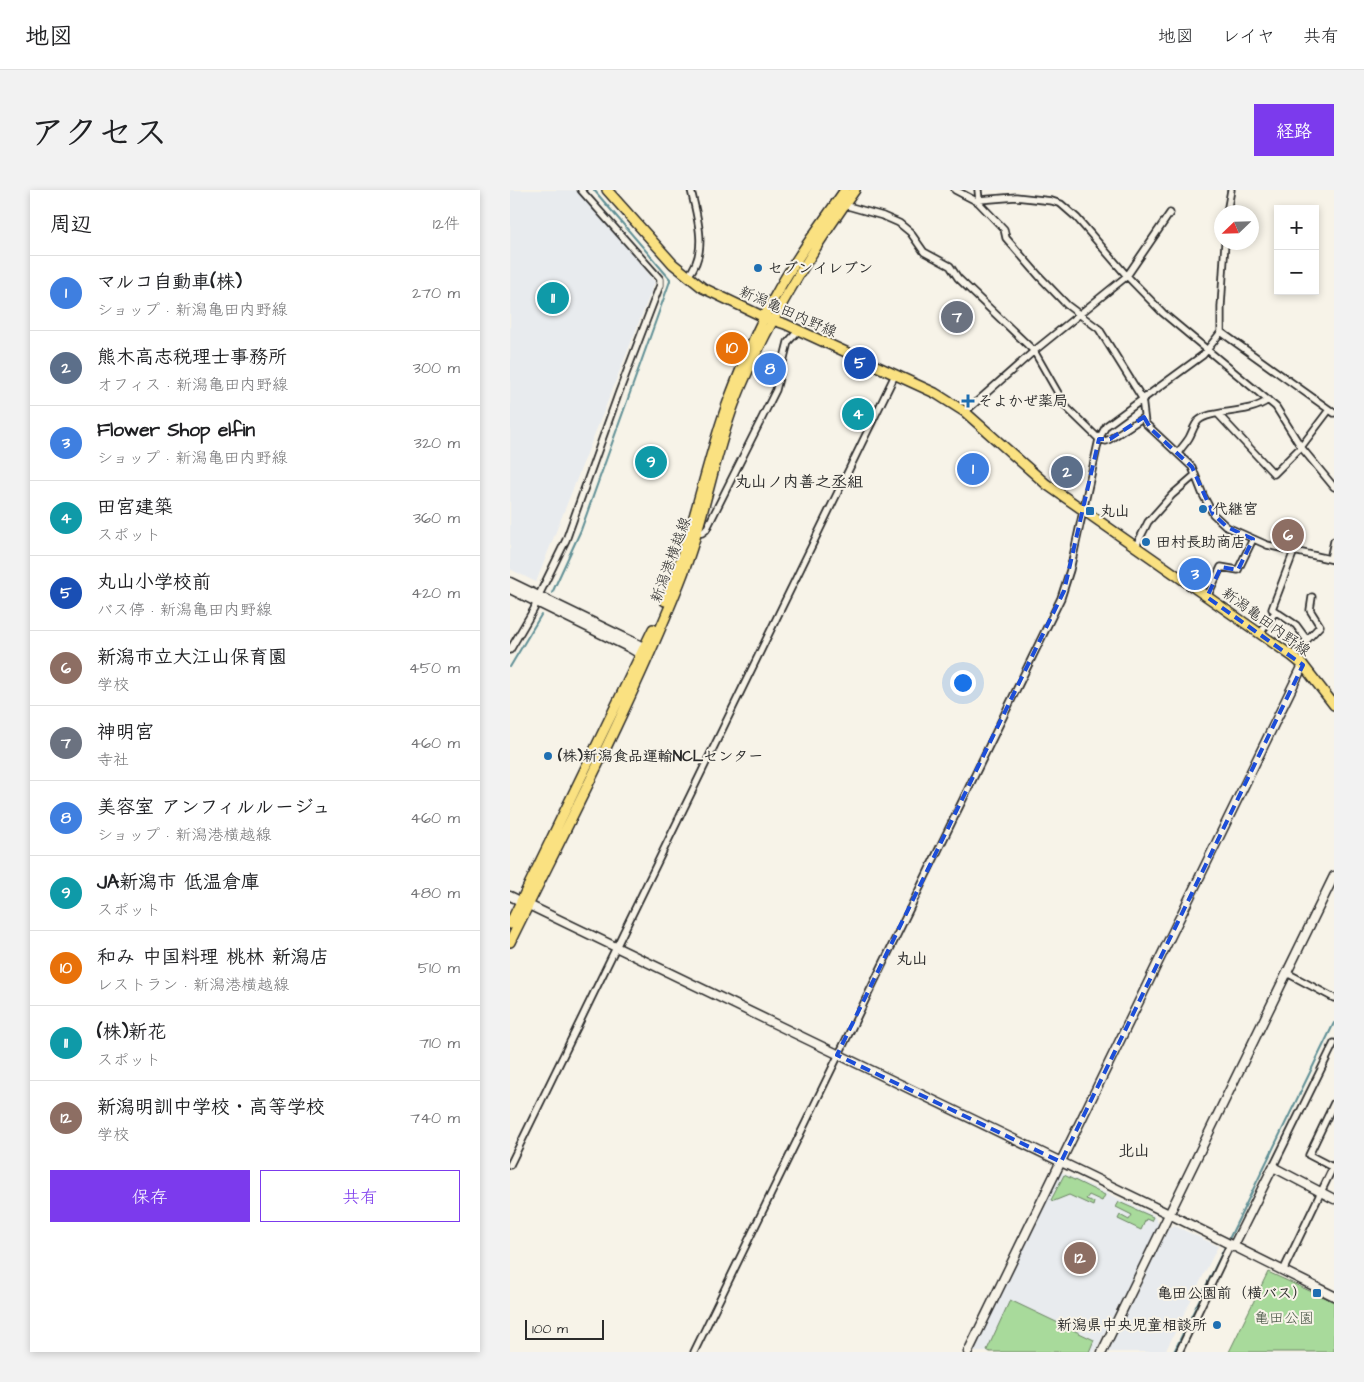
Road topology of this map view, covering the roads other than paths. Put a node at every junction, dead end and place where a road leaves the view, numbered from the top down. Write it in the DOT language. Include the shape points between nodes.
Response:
graph roads {
  1 [pos="581,190"];
  2 [pos="607,190"];
  3 [pos="691,190"];
  4 [pos="845,190"];
  5 [pos="855,190"];
  6 [pos="955,190"];
  7 [pos="978,190"];
  8 [pos="1231,190"];
  9 [pos="979,201"];
  10 [pos="844,205"];
  11 [pos="1228,205"];
  12 [pos="1170,213"];
  13 [pos="1225,250"];
  14 [pos="688,276"];
  15 [pos="1127,276"];
  16 [pos="1079,314"];
  17 [pos="768,318"];
  18 [pos="798,331"];
  19 [pos="1221,332"];
  20 [pos="1207,350"];
  21 [pos="1034,351"];
  22 [pos="895,375"];
  23 [pos="1142,398"];
  24 [pos="1268,400"];
  25 [pos="965,412"];
  26 [pos="1332,412"];
  27 [pos="1218,414"];
  28 [pos="1144,417"];
  29 [pos="1099,439"];
  30 [pos="1301,447"];
  31 [pos="1178,454"];
  32 [pos="1195,475"];
  33 [pos="1334,486"];
  34 [pos="1083,509"];
  35 [pos="697,533"];
  36 [pos="1254,539"];
  37 [pos="1334,541"];
  38 [pos="1136,546"];
  39 [pos="1294,551"];
  40 [pos="1332,560"];
  41 [pos="510,582"];
  42 [pos="510,589"];
  43 [pos="1207,597"];
  44 [pos="1312,597"];
  45 [pos="537,599"];
  46 [pos="1275,612"];
  47 [pos="1260,634"];
  48 [pos="1308,640"];
  49 [pos="510,650"];
  50 [pos="645,652"];
  51 [pos="1292,656"];
  52 [pos="1303,665"];
  53 [pos="1333,699"];
  54 [pos="1334,876"];
  55 [pos="510,896"];
  56 [pos="525,903"];
  57 [pos="510,924"];
  58 [pos="510,942"];
  59 [pos="616,947"];
  60 [pos="1287,973"];
  61 [pos="1334,998"];
  62 [pos="1334,1043"];
  63 [pos="837,1055"];
  64 [pos="1334,1102"];
  65 [pos="1061,1162"];
  66 [pos="510,1165"];
  67 [pos="1273,1167"];
  68 [pos="1334,1167"];
  69 [pos="1320,1192"];
  70 [pos="1334,1199"];
  71 [pos="1169,1214"];
  72 [pos="1232,1246"];
  73 [pos="1283,1272"];
  74 [pos="1334,1296"];
  75 [pos="694,1352"];
  76 [pos="968,1352"];
  77 [pos="1102,1352"];
  78 [pos="1179,1352"];
  1 -- 45 [label="street" via="660,279 660,286 566,540"];
  2 -- 14 [label="main road, 新潟亀田内野線" via="673,264"];
  3 -- 14 [label="street" via="700,228 695,268"];
  4 -- 17 [label="main road, 新潟港横越線" via="775,296"];
  5 -- 10 [label="main road, 新潟港横越線"];
  6 -- 9 [label="street"];
  7 -- 9 [label="street"];
  8 -- 11 [label="street"];
  9 -- 15 [label="street" via="1016,197 1061,204 1101,243"];
  9 -- 16 [label="street" via="1004,228 1006,238 1039,276"];
  10 -- 17 [label="main road, 新潟港横越線"];
  10 -- 21 [label="street" via="899,223 924,252 950,266 958,278"];
  12 -- 15 [label="street"];
  13 -- 19 [label="street"];
  14 -- 17 [label="main road, 新潟亀田内野線" via="703,288"];
  15 -- 16 [label="street"];
  15 -- 20 [label="street" via="1163,313"];
  16 -- 21 [label="street"];
  16 -- 23 [label="street" via="1099,329"];
  17 -- 18 [label="main road, 新潟亀田内野線"];
  17 -- 35 [label="main road, 新潟港横越線" via="734,404"];
  17 -- 50 [label="main road, 新潟港横越線" via="729,400 691,532"];
  18 -- 22 [label="main road, 新潟亀田内野線"];
  18 -- 35 [label="street" via="788,342 776,390 706,530"];
  19 -- 20 [label="street"];
  19 -- 26 [label="street"];
  20 -- 23 [label="street"];
  20 -- 24 [label="street"];
  21 -- 25 [label="street"];
  21 -- 29 [label="street" via="1066,407"];
  22 -- 25 [label="main road, 新潟亀田内野線" via="935,393"];
  22 -- 59 [label="street"];
  23 -- 28 [label="street"];
  23 -- 29 [label="street" via="1106,426"];
  24 -- 27 [label="street" via="1256,407"];
  24 -- 30 [label="street"];
  25 -- 34 [label="main road, 新潟亀田内野線" via="1046,484"];
  26 -- 30 [label="street"];
  27 -- 30 [label="street" via="1274,474"];
  27 -- 31 [label="street" via="1198,421"];
  28 -- 29 [label="street" via="1106,441"];
  28 -- 31 [label="street" via="1145,423"];
  29 -- 34 [label="street"];
  30 -- 33 [label="street"];
  31 -- 32 [label="street" via="1192,467"];
  32 -- 36 [label="street" via="1213,514 1227,527"];
  32 -- 38 [label="street" via="1148,522"];
  34 -- 38 [label="main road, 新潟亀田内野線"];
  34 -- 63 [label="street" via="1061,598"];
  35 -- 50 [label="main road, 新潟港横越線" via="680,583"];
  36 -- 39 [label="street"];
  36 -- 43 [label="street" via="1238,570 1220,567"];
  37 -- 40 [label="street"];
  38 -- 43 [label="main road, 新潟亀田内野線"];
  39 -- 40 [label="street"];
  39 -- 46 [label="street" via="1272,609"];
  41 -- 45 [label="street"];
  42 -- 45 [label="street"];
  43 -- 47 [label="main road, 新潟亀田内野線"];
  44 -- 48 [label="street" via="1310,610 1320,626"];
  45 -- 49 [label="street"];
  45 -- 50 [label="street" via="630,648"];
  46 -- 47 [label="street"];
  46 -- 48 [label="street" via="1296,625"];
  47 -- 51 [label="main road, 新潟亀田内野線"];
  48 -- 51 [label="street"];
  50 -- 56 [label="main road, 新潟港横越線"];
  51 -- 52 [label="main road, 新潟亀田内野線"];
  52 -- 53 [label="main road, 新潟亀田内野線"];
  52 -- 65 [label="street"];
  54 -- 60 [label="street"];
  55 -- 56 [label="street"];
  56 -- 57 [label="main road, 新潟港横越線"];
  56 -- 58 [label="main road, 新潟港横越線"];
  56 -- 59 [label="street"];
  59 -- 63 [label="street"];
  59 -- 66 [label="street"];
  60 -- 61 [label="street"];
  60 -- 71 [label="street"];
  62 -- 67 [label="street"];
  63 -- 65 [label="street"];
  63 -- 75 [label="street"];
  64 -- 68 [label="street" via="1309,1154"];
  65 -- 71 [label="street"];
  65 -- 76 [label="street"];
  67 -- 69 [label="street"];
  67 -- 72 [label="street"];
  68 -- 69 [label="street"];
  69 -- 70 [label="street"];
  69 -- 73 [label="street"];
  71 -- 72 [label="street"];
  71 -- 77 [label="street"];
  72 -- 73 [label="street"];
  72 -- 78 [label="street"];
  73 -- 74 [label="street"];
}
